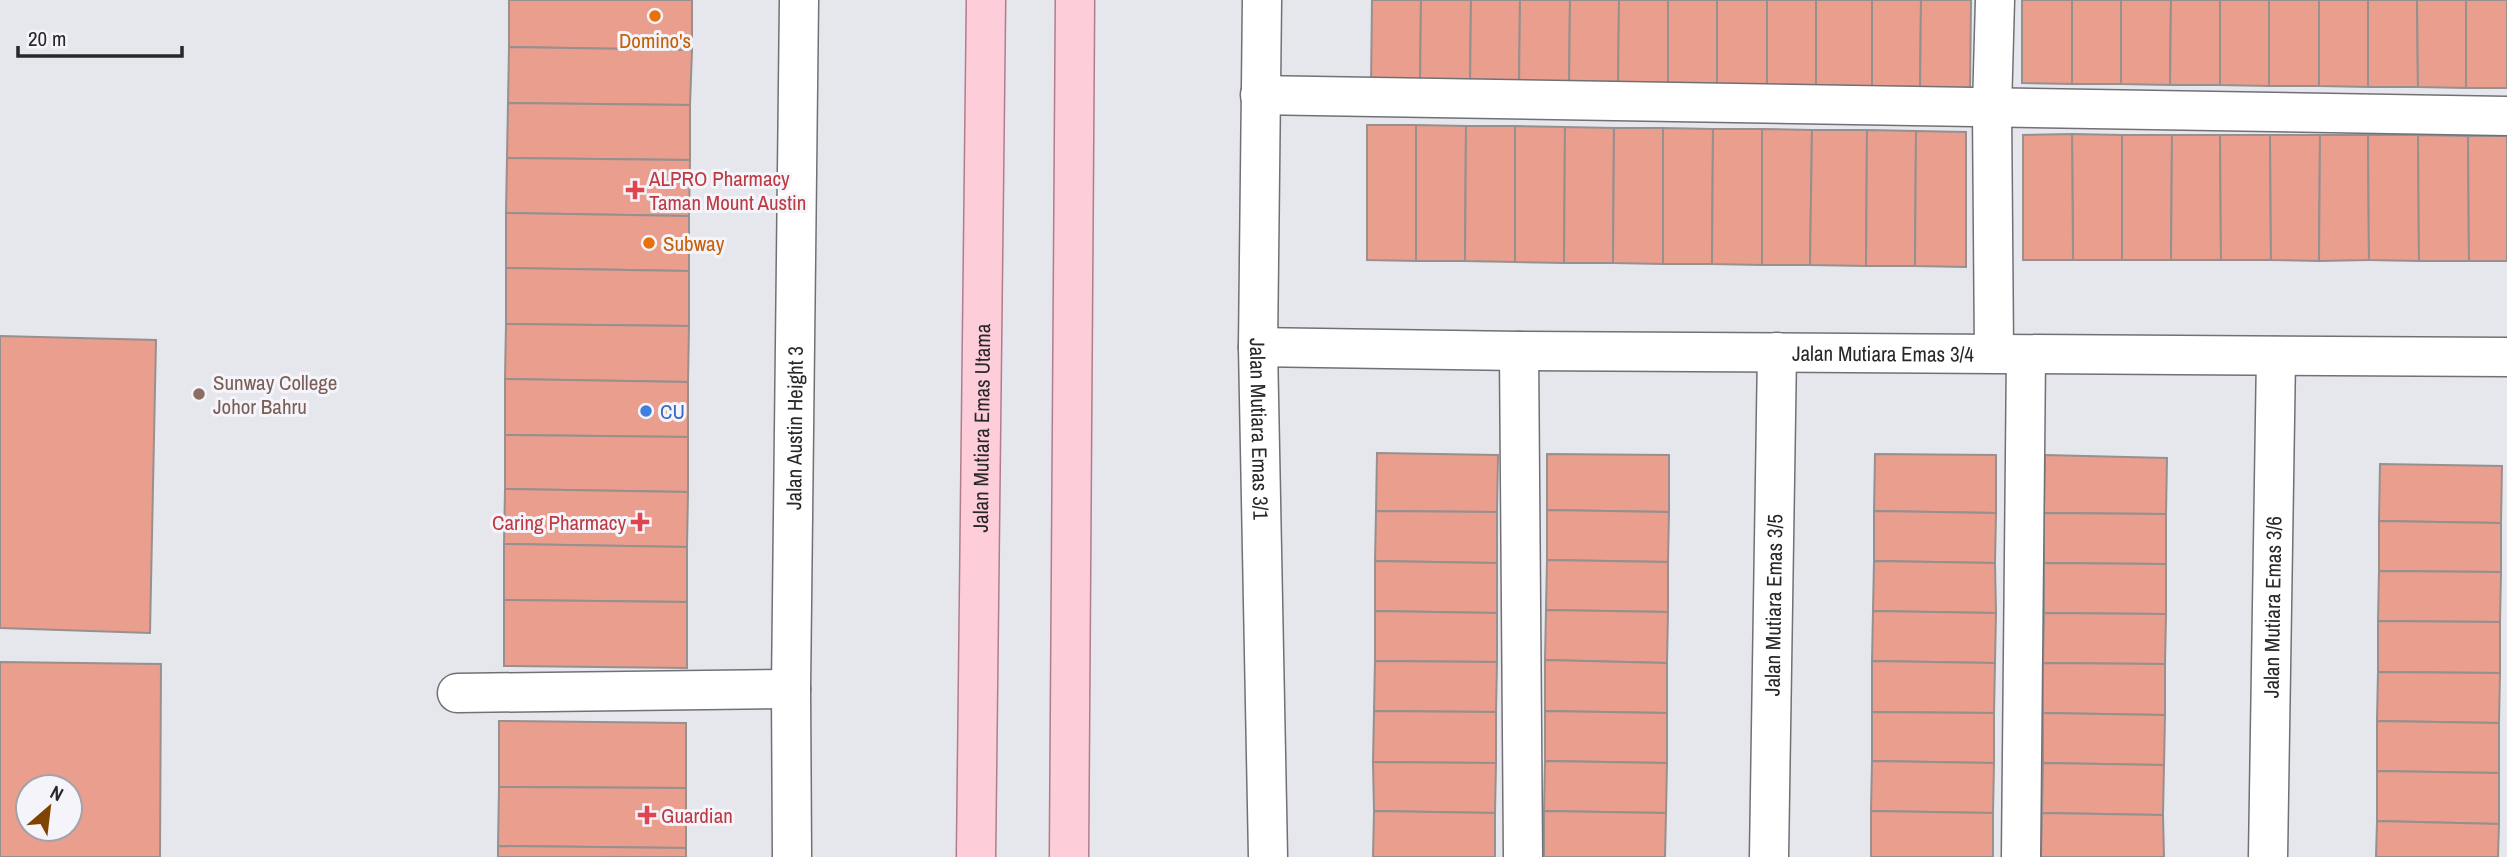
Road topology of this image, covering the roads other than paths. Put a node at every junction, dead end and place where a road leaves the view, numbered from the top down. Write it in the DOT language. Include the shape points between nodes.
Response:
graph roads {
  1 [pos="799,0"];
  2 [pos="986,0"];
  3 [pos="1075,0"];
  4 [pos="1262,0"];
  5 [pos="1995,0"];
  6 [pos="1259,94"];
  7 [pos="1992,108"];
  8 [pos="2507,116"];
  9 [pos="1258,347"];
  10 [pos="1519,351"];
  11 [pos="1777,352"];
  12 [pos="2010,354"];
  13 [pos="2276,356"];
  14 [pos="2507,357"];
  15 [pos="791,689"];
  16 [pos="457,694"];
  17 [pos="792,857"];
  18 [pos="976,857"];
  19 [pos="1069,857"];
  20 [pos="1268,857"];
  21 [pos="1523,857"];
  22 [pos="1769,857"];
  23 [pos="2021,857"];
  24 [pos="2267,857"];
  1 -- 15 [label="street, Jalan Austin Height 3"];
  2 -- 18 [label="main road, Jalan Mutiara Emas Utama"];
  3 -- 19 [label="main road"];
  4 -- 6 [label="street, Jalan Mutiara Emas 3/1"];
  5 -- 7 [label="street"];
  6 -- 7 [label="street"];
  6 -- 9 [label="street, Jalan Mutiara Emas 3/1"];
  7 -- 8 [label="street"];
  7 -- 12 [label="street"];
  9 -- 10 [label="street, Jalan Mutiara Emas 3/4"];
  9 -- 20 [label="street, Jalan Mutiara Emas 3/1"];
  10 -- 11 [label="street, Jalan Mutiara Emas 3/4"];
  10 -- 21 [label="street"];
  11 -- 12 [label="street, Jalan Mutiara Emas 3/4"];
  11 -- 22 [label="street, Jalan Mutiara Emas 3/5"];
  12 -- 13 [label="street, Jalan Mutiara Emas 3/4"];
  12 -- 23 [label="street"];
  13 -- 14 [label="street, Jalan Mutiara Emas 3/4"];
  13 -- 24 [label="street, Jalan Mutiara Emas 3/6"];
  15 -- 16 [label="street"];
  15 -- 17 [label="street, Jalan Austin Height 3"];
}
